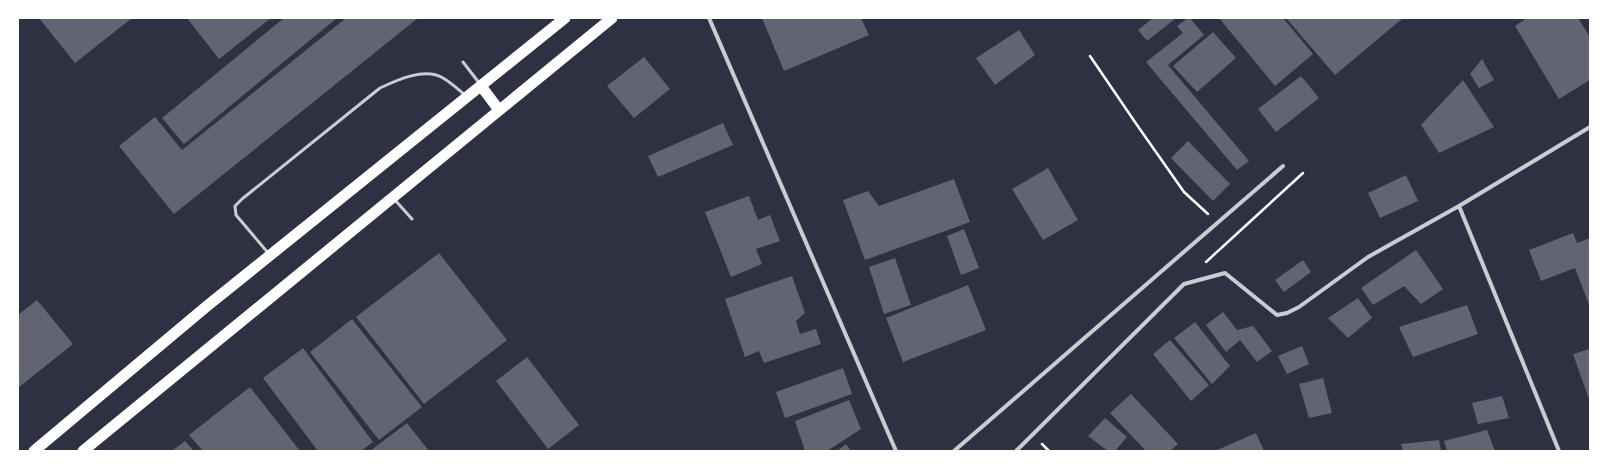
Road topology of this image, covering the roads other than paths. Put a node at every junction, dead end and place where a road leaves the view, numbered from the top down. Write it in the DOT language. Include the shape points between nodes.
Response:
graph roads {
  1 [pos="565,18"];
  2 [pos="612,18"];
  3 [pos="709,18"];
  4 [pos="463,62"];
  5 [pos="481,86"];
  6 [pos="468,97"];
  7 [pos="499,110"];
  8 [pos="1590,127"];
  9 [pos="1283,166"];
  10 [pos="393,197"];
  11 [pos="1459,206"];
  12 [pos="412,219"];
  13 [pos="270,255"];
  14 [pos="34,451"];
  15 [pos="83,451"];
  16 [pos="896,451"];
  17 [pos="954,451"];
  18 [pos="1016,451"];
  19 [pos="1558,451"];
  1 -- 5 [label="highway"];
  2 -- 7 [label="highway"];
  3 -- 16 [label="street"];
  4 -- 5 [label="lane"];
  5 -- 6 [label="highway"];
  5 -- 7 [label="highway"];
  6 -- 13 [label="highway"];
  6 -- 13 [label="lane" via="441,77 424,74 401,78 380,88 235,206 236,215"];
  7 -- 10 [label="highway"];
  8 -- 11 [label="street"];
  9 -- 17 [label="street"];
  10 -- 12 [label="lane"];
  10 -- 15 [label="highway"];
  11 -- 18 [label="street" via="1368,257 1287,313 1277,315 1226,273 1184,284"];
  11 -- 19 [label="street"];
  13 -- 14 [label="highway"];
}
